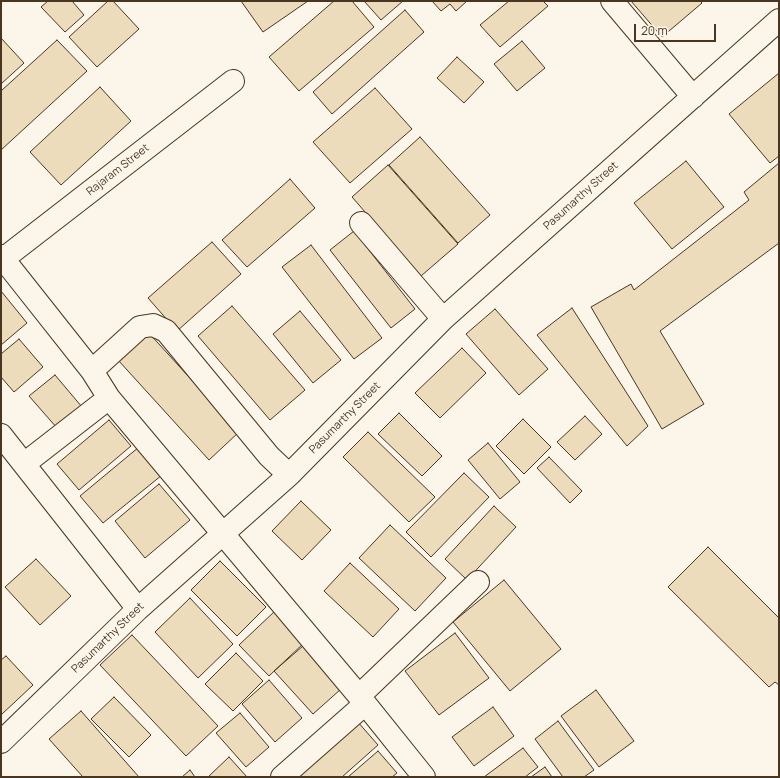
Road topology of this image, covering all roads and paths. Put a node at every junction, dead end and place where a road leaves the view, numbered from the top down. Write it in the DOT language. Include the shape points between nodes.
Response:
graph roads {
  1 [pos="612,1"];
  2 [pos="779,20"];
  3 [pos="233,81"];
  4 [pos="693,97"];
  5 [pos="361,223"];
  6 [pos="2,258"];
  7 [pos="443,320"];
  8 [pos="92,371"];
  9 [pos="109,398"];
  10 [pos="1,435"];
  11 [pos="24,464"];
  12 [pos="289,475"];
  13 [pos="224,534"];
  14 [pos="478,582"];
  15 [pos="138,609"];
  16 [pos="362,700"];
  17 [pos="1,742"];
  18 [pos="282,777"];
  19 [pos="424,777"];
  1 -- 4 [label="street"];
  2 -- 4 [label="street, Pasumarthy Street"];
  3 -- 6 [label="street, Rajaram Street"];
  4 -- 7 [label="street, Pasumarthy Street"];
  5 -- 7 [label="street"];
  6 -- 8 [label="street"];
  7 -- 12 [label="street, Pasumarthy Street"];
  8 -- 9 [label="street"];
  8 -- 12 [label="street" via="140,328 153,325 166,331 269,456"];
  9 -- 11 [label="street"];
  9 -- 13 [label="street"];
  10 -- 11 [label="street"];
  11 -- 15 [label="street"];
  12 -- 13 [label="street, Pasumarthy Street"];
  13 -- 15 [label="street, Pasumarthy Street"];
  13 -- 16 [label="street"];
  14 -- 16 [label="street"];
  15 -- 17 [label="street, Pasumarthy Street"];
  16 -- 18 [label="street"];
  16 -- 19 [label="street"];
}
